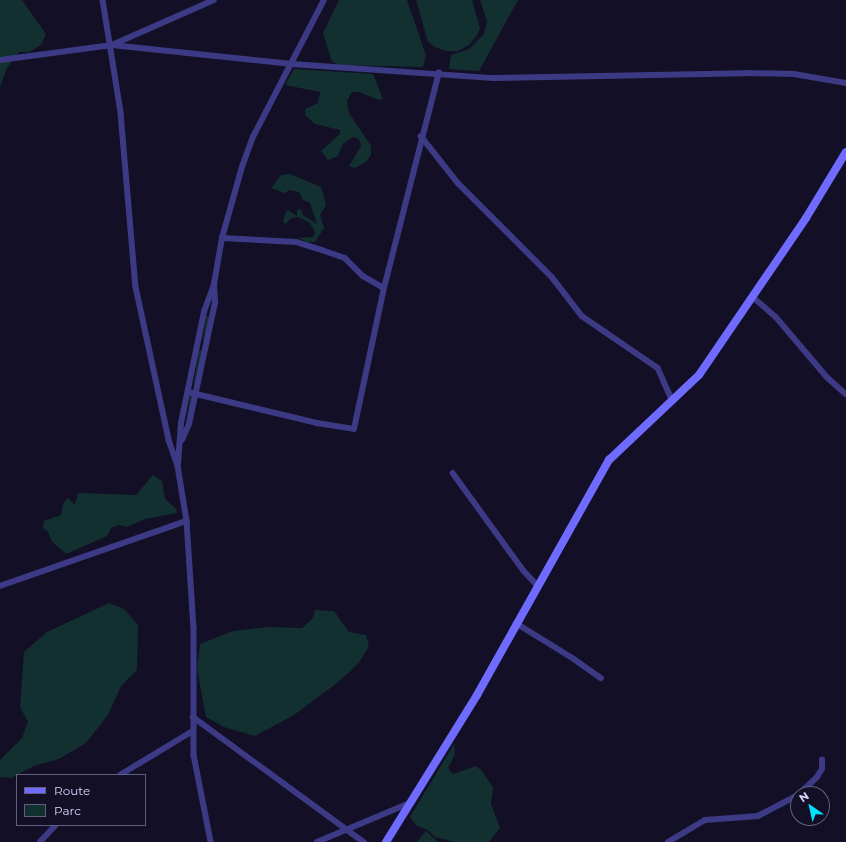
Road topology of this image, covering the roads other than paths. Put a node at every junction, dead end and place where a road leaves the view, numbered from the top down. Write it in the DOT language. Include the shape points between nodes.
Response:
graph roads {
  1 [pos="103,0"];
  2 [pos="214,0"];
  3 [pos="324,0"];
  4 [pos="112,45"];
  5 [pos="0,60"];
  6 [pos="292,64"];
  7 [pos="439,73"];
  8 [pos="846,83"];
  9 [pos="422,136"];
  10 [pos="846,152"];
  11 [pos="222,238"];
  12 [pos="214,284"];
  13 [pos="384,288"];
  14 [pos="753,297"];
  15 [pos="204,312"];
  16 [pos="213,314"];
  17 [pos="198,346"];
  18 [pos="205,348"];
  19 [pos="188,392"];
  20 [pos="196,394"];
  21 [pos="846,394"];
  22 [pos="673,401"];
  23 [pos="180,444"];
  24 [pos="178,466"];
  25 [pos="453,473"];
  26 [pos="187,520"];
  27 [pos="538,585"];
  28 [pos="0,586"];
  29 [pos="516,623"];
  30 [pos="601,678"];
  31 [pos="193,717"];
  32 [pos="193,731"];
  33 [pos="822,760"];
  34 [pos="122,774"];
  35 [pos="808,786"];
  36 [pos="790,798"];
  37 [pos="408,804"];
  38 [pos="55,826"];
  39 [pos="346,830"];
  40 [pos="40,842"];
  41 [pos="210,842"];
  42 [pos="317,842"];
  43 [pos="364,842"];
  44 [pos="386,842"];
  45 [pos="668,842"];
  1 -- 4 [label="street"];
  2 -- 4 [label="street"];
  3 -- 6 [label="street"];
  4 -- 5 [label="street"];
  4 -- 6 [label="street"];
  4 -- 24 [label="street" via="122,121 136,287 169,440"];
  6 -- 7 [label="street"];
  6 -- 11 [label="street" via="253,137"];
  7 -- 8 [label="street" via="494,78 759,73 794,74"];
  7 -- 9 [label="street"];
  9 -- 13 [label="street" via="405,214"];
  9 -- 22 [label="street" via="458,183 552,277 582,316 658,368"];
  10 -- 14 [label="main road"];
  11 -- 12 [label="street"];
  11 -- 13 [label="street" via="296,242 322,250 345,258 363,276"];
  12 -- 15 [label="street"];
  12 -- 16 [label="street"];
  13 -- 20 [label="street" via="352,431"];
  14 -- 21 [label="street" via="776,317 827,377"];
  14 -- 22 [label="main road" via="699,375"];
  15 -- 16 [label="street"];
  15 -- 17 [label="street"];
  16 -- 18 [label="street"];
  17 -- 18 [label="street"];
  17 -- 19 [label="street"];
  18 -- 20 [label="street"];
  19 -- 20 [label="street"];
  19 -- 23 [label="street" via="181,423"];
  20 -- 23 [label="street" via="189,424"];
  22 -- 27 [label="main road" via="609,460"];
  23 -- 24 [label="street"];
  24 -- 26 [label="street"];
  25 -- 27 [label="street" via="524,571"];
  26 -- 28 [label="street"];
  26 -- 31 [label="street" via="194,628"];
  27 -- 29 [label="main road"];
  29 -- 30 [label="street"];
  29 -- 37 [label="main road" via="477,695"];
  31 -- 32 [label="street"];
  31 -- 39 [label="street"];
  32 -- 34 [label="street"];
  32 -- 41 [label="street" via="194,755"];
  33 -- 35 [label="street" via="822,770"];
  36 -- 45 [label="street" via="758,816 705,820"];
  37 -- 39 [label="street"];
  37 -- 44 [label="main road"];
  38 -- 40 [label="street"];
  39 -- 42 [label="street"];
  39 -- 43 [label="street"];
}
